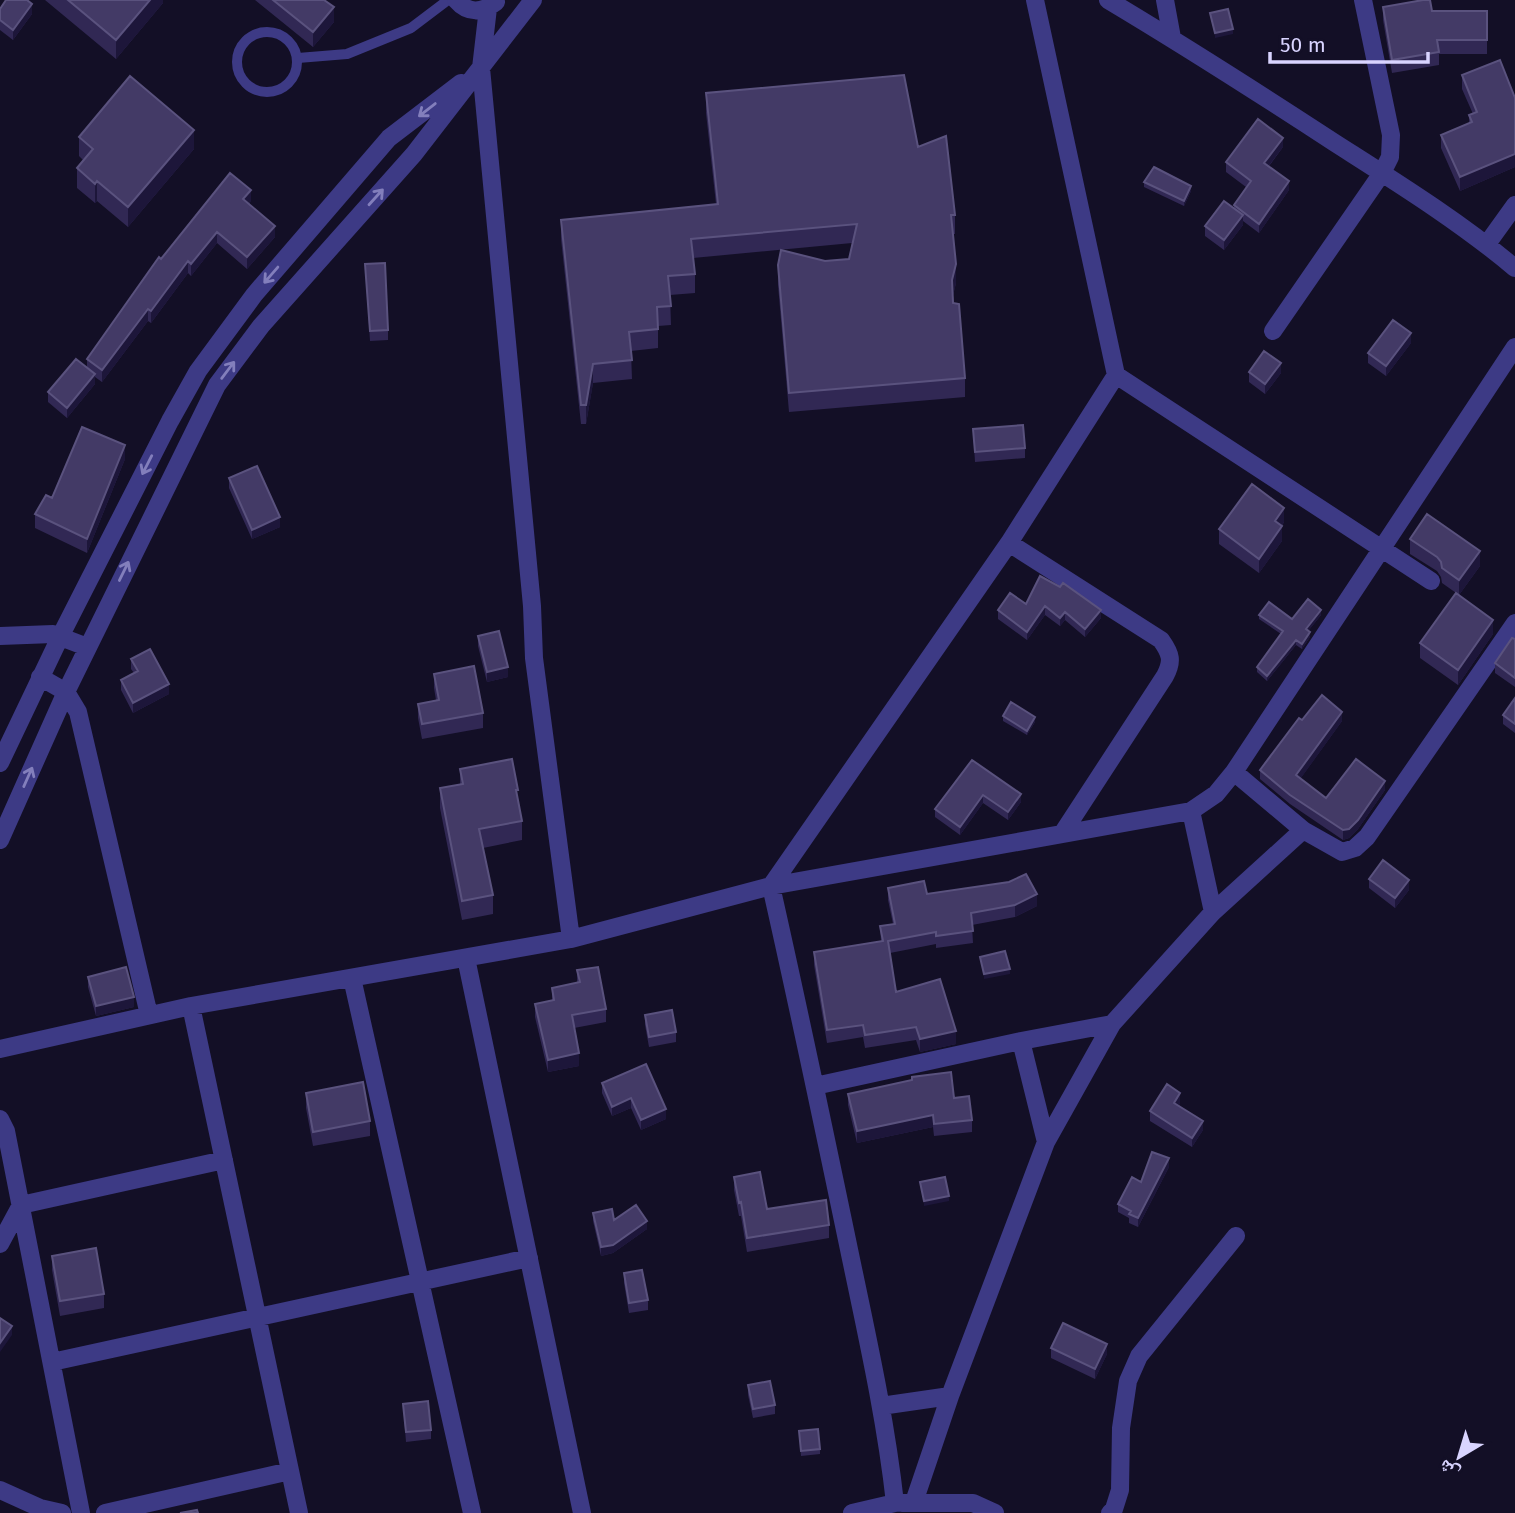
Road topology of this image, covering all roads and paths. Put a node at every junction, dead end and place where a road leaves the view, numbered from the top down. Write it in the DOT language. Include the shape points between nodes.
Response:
graph roads {
  1 [pos="448,0"];
  2 [pos="456,0"];
  3 [pos="533,0"];
  4 [pos="1035,0"];
  5 [pos="1108,0"];
  6 [pos="1165,0"];
  7 [pos="1363,0"];
  8 [pos="495,2"];
  9 [pos="1172,38"];
  10 [pos="298,58"];
  11 [pos="481,68"];
  12 [pos="1382,173"];
  13 [pos="1515,205"];
  14 [pos="1487,244"];
  15 [pos="1515,268"];
  16 [pos="1273,331"];
  17 [pos="1515,347"];
  18 [pos="1116,375"];
  19 [pos="1009,543"];
  20 [pos="1382,548"];
  21 [pos="1431,581"];
  22 [pos="1515,623"];
  23 [pos="61,635"];
  24 [pos="0,636"];
  25 [pos="87,647"];
  26 [pos="40,677"];
  27 [pos="66,692"];
  28 [pos="0,763"];
  29 [pos="1234,772"];
  30 [pos="1191,811"];
  31 [pos="1303,830"];
  32 [pos="1062,834"];
  33 [pos="0,840"];
  34 [pos="771,886"];
  35 [pos="1213,912"];
  36 [pos="571,939"];
  37 [pos="466,958"];
  38 [pos="352,978"];
  39 [pos="191,1006"];
  40 [pos="149,1015"];
  41 [pos="1112,1024"];
  42 [pos="1021,1041"];
  43 [pos="0,1049"];
  44 [pos="815,1086"];
  45 [pos="0,1119"];
  46 [pos="1046,1142"];
  47 [pos="224,1160"];
  48 [pos="21,1205"];
  49 [pos="1236,1236"];
  50 [pos="0,1244"];
  51 [pos="529,1258"];
  52 [pos="420,1281"];
  53 [pos="258,1317"];
  54 [pos="52,1362"];
  55 [pos="950,1396"];
  56 [pos="881,1406"];
  57 [pos="290,1471"];
  58 [pos="0,1490"];
  59 [pos="905,1503"];
  60 [pos="39,1510"];
  61 [pos="62,1513"];
  62 [pos="81,1513"];
  63 [pos="105,1513"];
  64 [pos="299,1513"];
  65 [pos="472,1513"];
  66 [pos="582,1513"];
  67 [pos="852,1513"];
  68 [pos="995,1513"];
  69 [pos="1110,1513"];
  1 -- 10 [label="lane" via="411,28 347,54"];
  2 -- 8 [label="street" via="468,10 478,11"];
  3 -- 11 [label="street"];
  4 -- 18 [label="street"];
  5 -- 9 [label="street"];
  6 -- 9 [label="street"];
  7 -- 12 [label="street" via="1391,135 1390,157"];
  8 -- 11 [label="street"];
  9 -- 12 [label="street"];
  10 -- 10 [label="lane" via="291,43 278,33 263,32 243,44 236,66 243,81 256,91 271,93 286,87 296,74"];
  11 -- 23 [label="street, one-way" via="389,138 254,295 198,372 170,421"];
  25 -- 11 [label="street, one-way" via="217,385 261,327 414,154"];
  11 -- 36 [label="street" via="534,658"];
  12 -- 14 [label="street"];
  12 -- 16 [label="street"];
  13 -- 14 [label="street"];
  14 -- 15 [label="street"];
  17 -- 20 [label="street"];
  18 -- 19 [label="street"];
  18 -- 20 [label="street"];
  19 -- 32 [label="street" via="1161,640 1170,652 1165,676"];
  19 -- 34 [label="street"];
  20 -- 21 [label="street"];
  20 -- 29 [label="street"];
  22 -- 31 [label="street" via="1355,848 1342,852"];
  23 -- 24 [label="street"];
  23 -- 25 [label="street"];
  23 -- 26 [label="street"];
  25 -- 27 [label="street"];
  26 -- 27 [label="street"];
  26 -- 28 [label="street"];
  33 -- 27 [label="street, one-way"];
  27 -- 40 [label="street" via="78,712"];
  29 -- 30 [label="street" via="1216,794"];
  29 -- 31 [label="street"];
  30 -- 32 [label="street"];
  30 -- 35 [label="street"];
  31 -- 35 [label="street"];
  32 -- 34 [label="street"];
  34 -- 36 [label="street"];
  34 -- 44 [label="street"];
  35 -- 41 [label="street"];
  36 -- 37 [label="street"];
  37 -- 38 [label="street"];
  37 -- 51 [label="street"];
  38 -- 39 [label="street"];
  38 -- 52 [label="street"];
  39 -- 40 [label="street"];
  39 -- 47 [label="street"];
  40 -- 43 [label="street"];
  41 -- 42 [label="street"];
  41 -- 46 [label="street"];
  42 -- 44 [label="street"];
  42 -- 46 [label="street"];
  44 -- 56 [label="street"];
  45 -- 48 [label="street"];
  46 -- 55 [label="street"];
  47 -- 48 [label="street"];
  47 -- 53 [label="street"];
  48 -- 50 [label="street"];
  48 -- 54 [label="street"];
  49 -- 69 [label="street" via="1139,1356 1128,1381 1121,1428 1120,1490"];
  51 -- 52 [label="street"];
  51 -- 66 [label="street"];
  52 -- 53 [label="street"];
  52 -- 65 [label="street"];
  53 -- 54 [label="street"];
  53 -- 57 [label="street"];
  54 -- 62 [label="street"];
  55 -- 56 [label="street"];
  55 -- 59 [label="street"];
  56 -- 59 [label="street"];
  57 -- 63 [label="street"];
  57 -- 64 [label="street"];
  58 -- 60 [label="street"];
  59 -- 67 [label="street"];
  59 -- 68 [label="street" via="972,1503"];
  60 -- 61 [label="street"];
}
